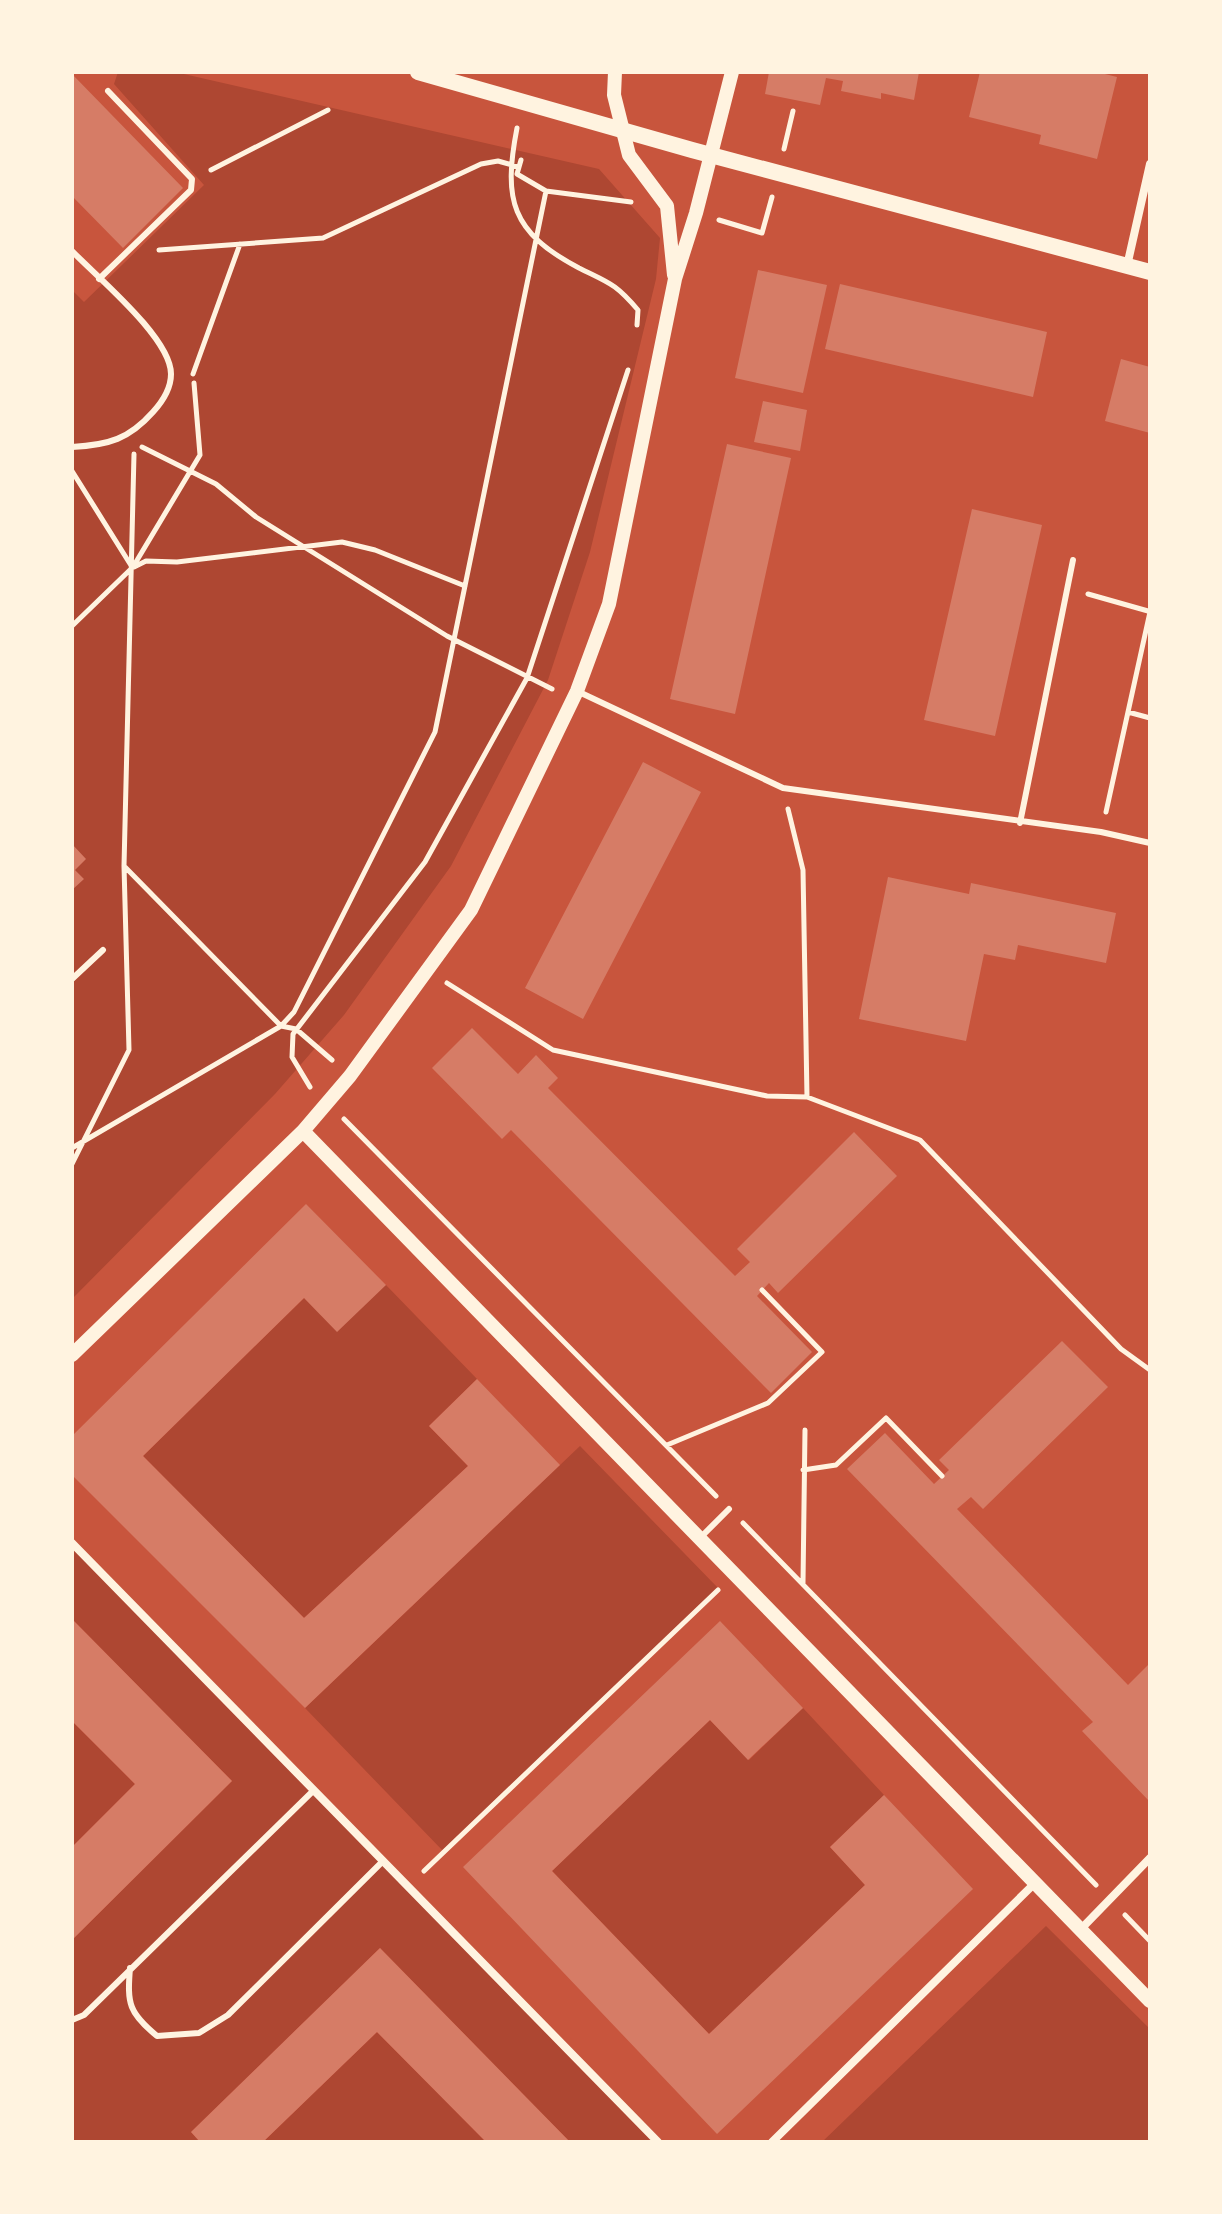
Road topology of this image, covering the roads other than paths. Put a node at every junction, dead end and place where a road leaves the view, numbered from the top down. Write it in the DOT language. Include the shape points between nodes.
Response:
graph roads {
  1 [pos="418,72"];
  2 [pos="615,72"];
  3 [pos="732,72"];
  4 [pos="108,91"];
  5 [pos="624,130"];
  6 [pos="711,155"];
  7 [pos="1150,164"];
  8 [pos="72,251"];
  9 [pos="1127,266"];
  10 [pos="1150,272"];
  11 [pos="99,279"];
  12 [pos="675,279"];
  13 [pos="72,447"];
  14 [pos="1073,560"];
  15 [pos="574,696"];
  16 [pos="1020,823"];
  17 [pos="1150,843"];
  18 [pos="103,950"];
  19 [pos="72,979"];
  20 [pos="303,1131"];
  21 [pos="72,1355"];
  22 [pos="729,1509"];
  23 [pos="699,1539"];
  24 [pos="72,1543"];
  25 [pos="314,1790"];
  26 [pos="1150,1858"];
  27 [pos="383,1861"];
  28 [pos="1034,1884"];
  29 [pos="1079,1931"];
  30 [pos="130,1968"];
  31 [pos="1150,2001"];
  32 [pos="72,2020"];
  33 [pos="658,2142"];
  34 [pos="772,2142"];
  1 -- 5 [label="main road"];
  2 -- 5 [label="street" via="614,95"];
  3 -- 6 [label="street"];
  4 -- 11 [label="lane" via="192,179 191,190"];
  5 -- 6 [label="main road"];
  5 -- 12 [label="street" via="629,155 667,206"];
  6 -- 9 [label="main road"];
  6 -- 12 [label="street"];
  7 -- 9 [label="street"];
  8 -- 11 [label="lane"];
  9 -- 10 [label="main road"];
  11 -- 13 [label="lane" via="164,348 171,372 167,393 134,433"];
  12 -- 15 [label="street" via="609,604"];
  14 -- 16 [label="lane"];
  15 -- 16 [label="lane" via="783,788"];
  15 -- 20 [label="street" via="471,910 350,1076"];
  16 -- 17 [label="lane"];
  18 -- 19 [label="lane"];
  20 -- 21 [label="street"];
  20 -- 23 [label="street"];
  22 -- 23 [label="lane"];
  23 -- 28 [label="street"];
  24 -- 25 [label="street"];
  25 -- 27 [label="street"];
  25 -- 30 [label="lane"];
  26 -- 29 [label="street"];
  27 -- 30 [label="lane" via="228,2015 199,2033 157,2036 136,2019 128,1997"];
  27 -- 33 [label="street"];
  28 -- 29 [label="street"];
  28 -- 34 [label="street"];
  29 -- 31 [label="street"];
  30 -- 32 [label="lane" via="84,2015"];
}
